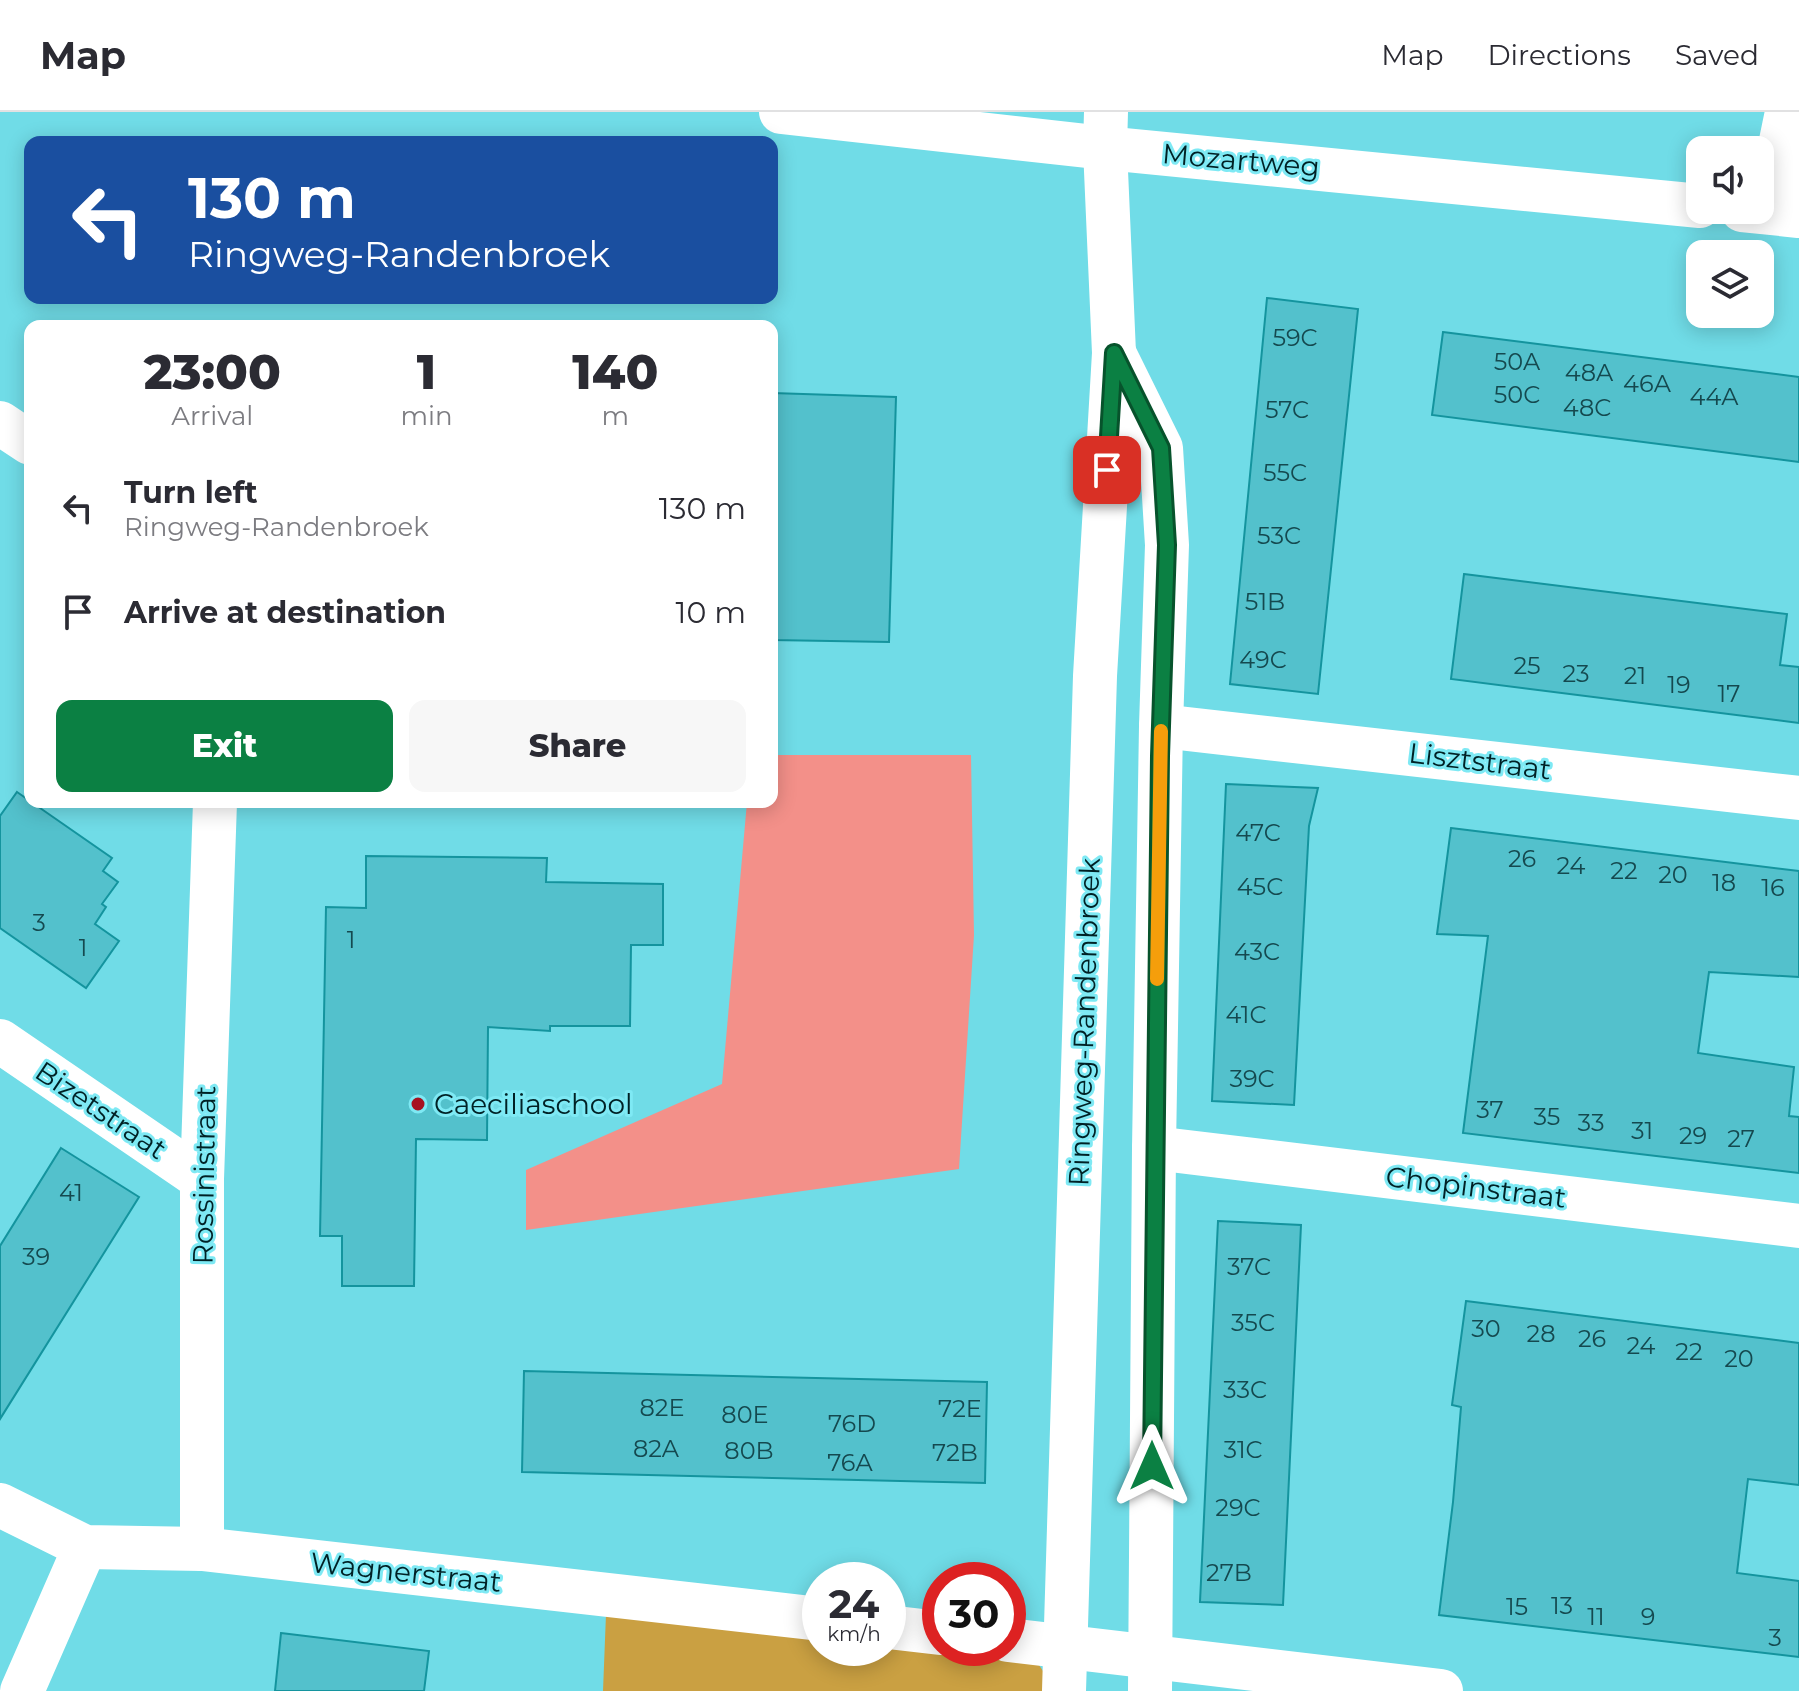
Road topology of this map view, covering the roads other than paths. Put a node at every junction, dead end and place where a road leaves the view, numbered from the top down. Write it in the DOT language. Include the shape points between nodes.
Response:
graph roads {
  1 [pos="781,112"];
  2 [pos="1787,112"];
  3 [pos="1106,130"];
  4 [pos="1686,204"];
  5 [pos="1792,215"];
  6 [pos="1114,353"];
  7 [pos="0,423"];
  8 [pos="24,439"];
  9 [pos="1161,726"];
  10 [pos="1799,798"];
  11 [pos="215,808"];
  12 [pos="0,1041"];
  13 [pos="1154,1148"];
  14 [pos="202,1179"];
  15 [pos="1799,1226"];
  16 [pos="0,1505"];
  17 [pos="85,1547"];
  18 [pos="202,1549"];
  19 [pos="802,1617"];
  20 [pos="1026,1642"];
  21 [pos="1064,1647"];
  22 [pos="1150,1674"];
  23 [pos="22,1691"];
  24 [pos="1064,1691"];
  25 [pos="1441,1691"];
  1 -- 3 [label="street, Mozartweg"];
  2 -- 5 [label="street" via="1780,146"];
  3 -- 4 [label="street, Mozartweg"];
  3 -- 6 [label="street, Ringweg-Randenbroek"];
  6 -- 9 [label="street, Ringweg-Randenbroek" via="1161,448 1167,545"];
  6 -- 21 [label="street, Ringweg-Randenbroek" via="1095,676"];
  7 -- 8 [label="street"];
  9 -- 10 [label="street, Lisztstraat"];
  9 -- 13 [label="street, Ringweg-Randenbroek"];
  11 -- 14 [label="street, Rossinistraat"];
  12 -- 14 [label="street, Bizetstraat"];
  13 -- 15 [label="street, Chopinstraat"];
  13 -- 22 [label="street, Ringweg-Randenbroek"];
  14 -- 18 [label="street, Rossinistraat"];
  16 -- 17 [label="street, Wagnerstraat"];
  17 -- 18 [label="street, Wagnerstraat"];
  17 -- 23 [label="street"];
  18 -- 19 [label="street, Wagnerstraat"];
  20 -- 21 [label="street"];
  21 -- 22 [label="street"];
  21 -- 24 [label="street, Ringweg-Randenbroek"];
  22 -- 25 [label="street"];
}
